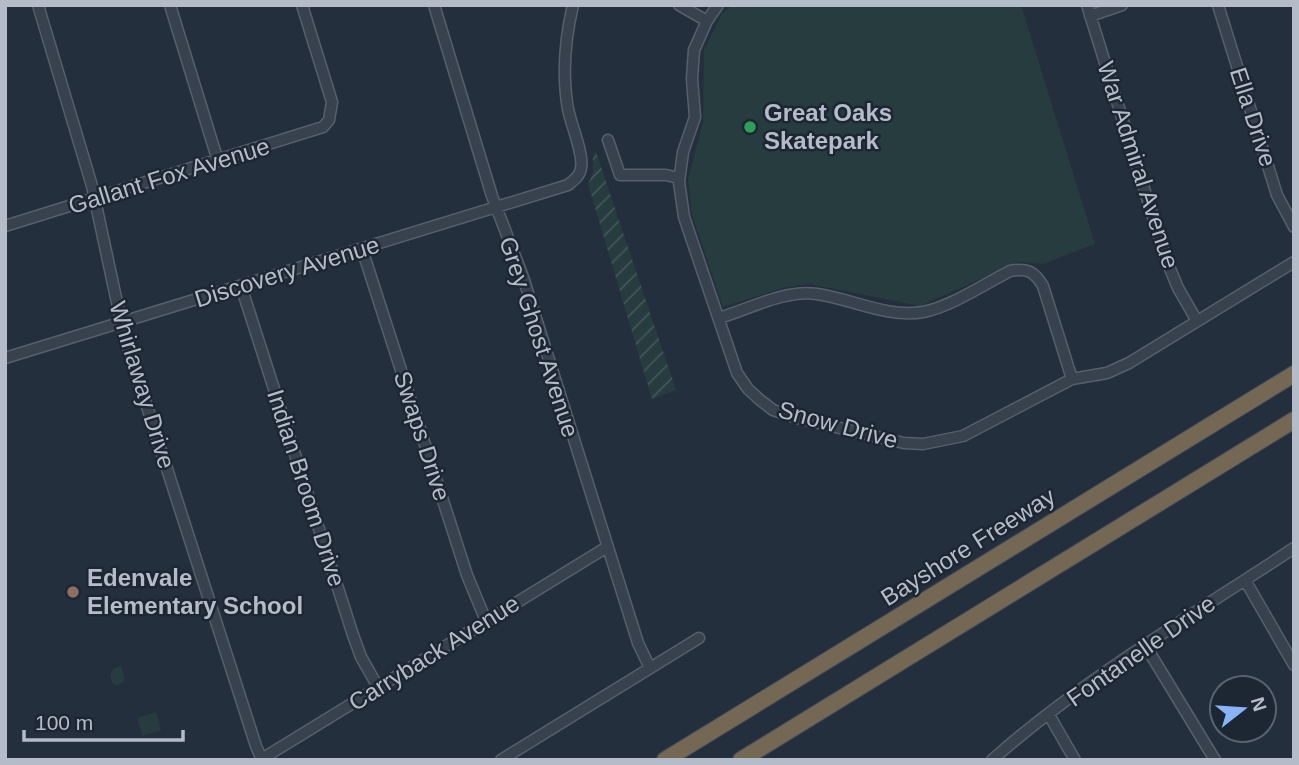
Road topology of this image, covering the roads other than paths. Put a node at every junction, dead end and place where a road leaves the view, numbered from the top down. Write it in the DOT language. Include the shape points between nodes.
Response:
graph roads {
  1 [pos="38,5"];
  2 [pos="170,5"];
  3 [pos="302,5"];
  4 [pos="434,5"];
  5 [pos="573,5"];
  6 [pos="678,5"];
  7 [pos="718,5"];
  8 [pos="1122,5"];
  9 [pos="1217,5"];
  10 [pos="1089,10"];
  11 [pos="707,21"];
  12 [pos="608,139"];
  13 [pos="218,161"];
  14 [pos="679,178"];
  15 [pos="95,199"];
  16 [pos="496,208"];
  17 [pos="5,226"];
  18 [pos="1294,227"];
  19 [pos="362,249"];
  20 [pos="1294,262"];
  21 [pos="241,286"];
  22 [pos="719,318"];
  23 [pos="1197,321"];
  24 [pos="121,322"];
  25 [pos="5,358"];
  26 [pos="1294,374"];
  27 [pos="1072,379"];
  28 [pos="1294,421"];
  29 [pos="607,547"];
  30 [pos="1294,548"];
  31 [pos="1245,580"];
  32 [pos="486,621"];
  33 [pos="699,638"];
  34 [pos="1145,645"];
  35 [pos="1294,665"];
  36 [pos="650,668"];
  37 [pos="378,687"];
  38 [pos="1049,715"];
  39 [pos="261,759"];
  40 [pos="500,760"];
  41 [pos="665,760"];
  42 [pos="741,760"];
  43 [pos="992,760"];
  44 [pos="1075,760"];
  45 [pos="1214,760"];
  1 -- 15 [label="street, Whirlaway Drive"];
  2 -- 13 [label="street"];
  3 -- 13 [label="street, Gallant Fox Avenue" via="332,102 329,120 315,131"];
  4 -- 16 [label="street, Grey Ghost Avenue"];
  5 -- 16 [label="street, Discovery Avenue" via="566,72 581,169 568,185"];
  6 -- 11 [label="street"];
  7 -- 11 [label="street, Snow Drive"];
  8 -- 10 [label="street"];
  9 -- 18 [label="street, Ella Drive" via="1277,195"];
  10 -- 23 [label="street, War Admiral Avenue" via="1166,259"];
  11 -- 14 [label="street, Snow Drive" via="694,50 695,117"];
  12 -- 14 [label="street" via="621,175"];
  13 -- 15 [label="street, Gallant Fox Avenue"];
  14 -- 22 [label="street, Snow Drive" via="684,217"];
  15 -- 17 [label="street, Gallant Fox Avenue"];
  15 -- 24 [label="street, Whirlaway Drive"];
  16 -- 19 [label="street, Discovery Avenue"];
  16 -- 29 [label="street, Grey Ghost Avenue" via="523,278"];
  19 -- 21 [label="street, Discovery Avenue"];
  19 -- 32 [label="street, Swaps Drive"];
  20 -- 23 [label="street, Snow Drive"];
  21 -- 24 [label="street, Discovery Avenue"];
  21 -- 37 [label="street, Indian Broom Drive" via="353,635"];
  22 -- 27 [label="street, Snow Drive" via="737,373 773,410 904,443 963,436"];
  22 -- 27 [label="street" via="803,293 893,312 926,312 1022,269 1035,273 1042,286"];
  23 -- 27 [label="street, Snow Drive" via="1129,363 1107,373"];
  24 -- 25 [label="street, Discovery Avenue"];
  24 -- 39 [label="street, Whirlaway Drive"];
  26 -- 41 [label="highway, Bayshore Freeway"];
  28 -- 42 [label="highway"];
  29 -- 32 [label="street, Carryback Avenue"];
  29 -- 36 [label="street, Grey Ghost Avenue"];
  30 -- 31 [label="street, Fontanelle Drive"];
  31 -- 34 [label="street, Fontanelle Drive"];
  31 -- 35 [label="street"];
  32 -- 37 [label="street, Carryback Avenue"];
  33 -- 36 [label="street"];
  34 -- 38 [label="street, Fontanelle Drive"];
  34 -- 45 [label="street"];
  36 -- 40 [label="street"];
  37 -- 39 [label="street, Carryback Avenue"];
  38 -- 43 [label="street, Fontanelle Drive"];
  38 -- 44 [label="street"];
}
